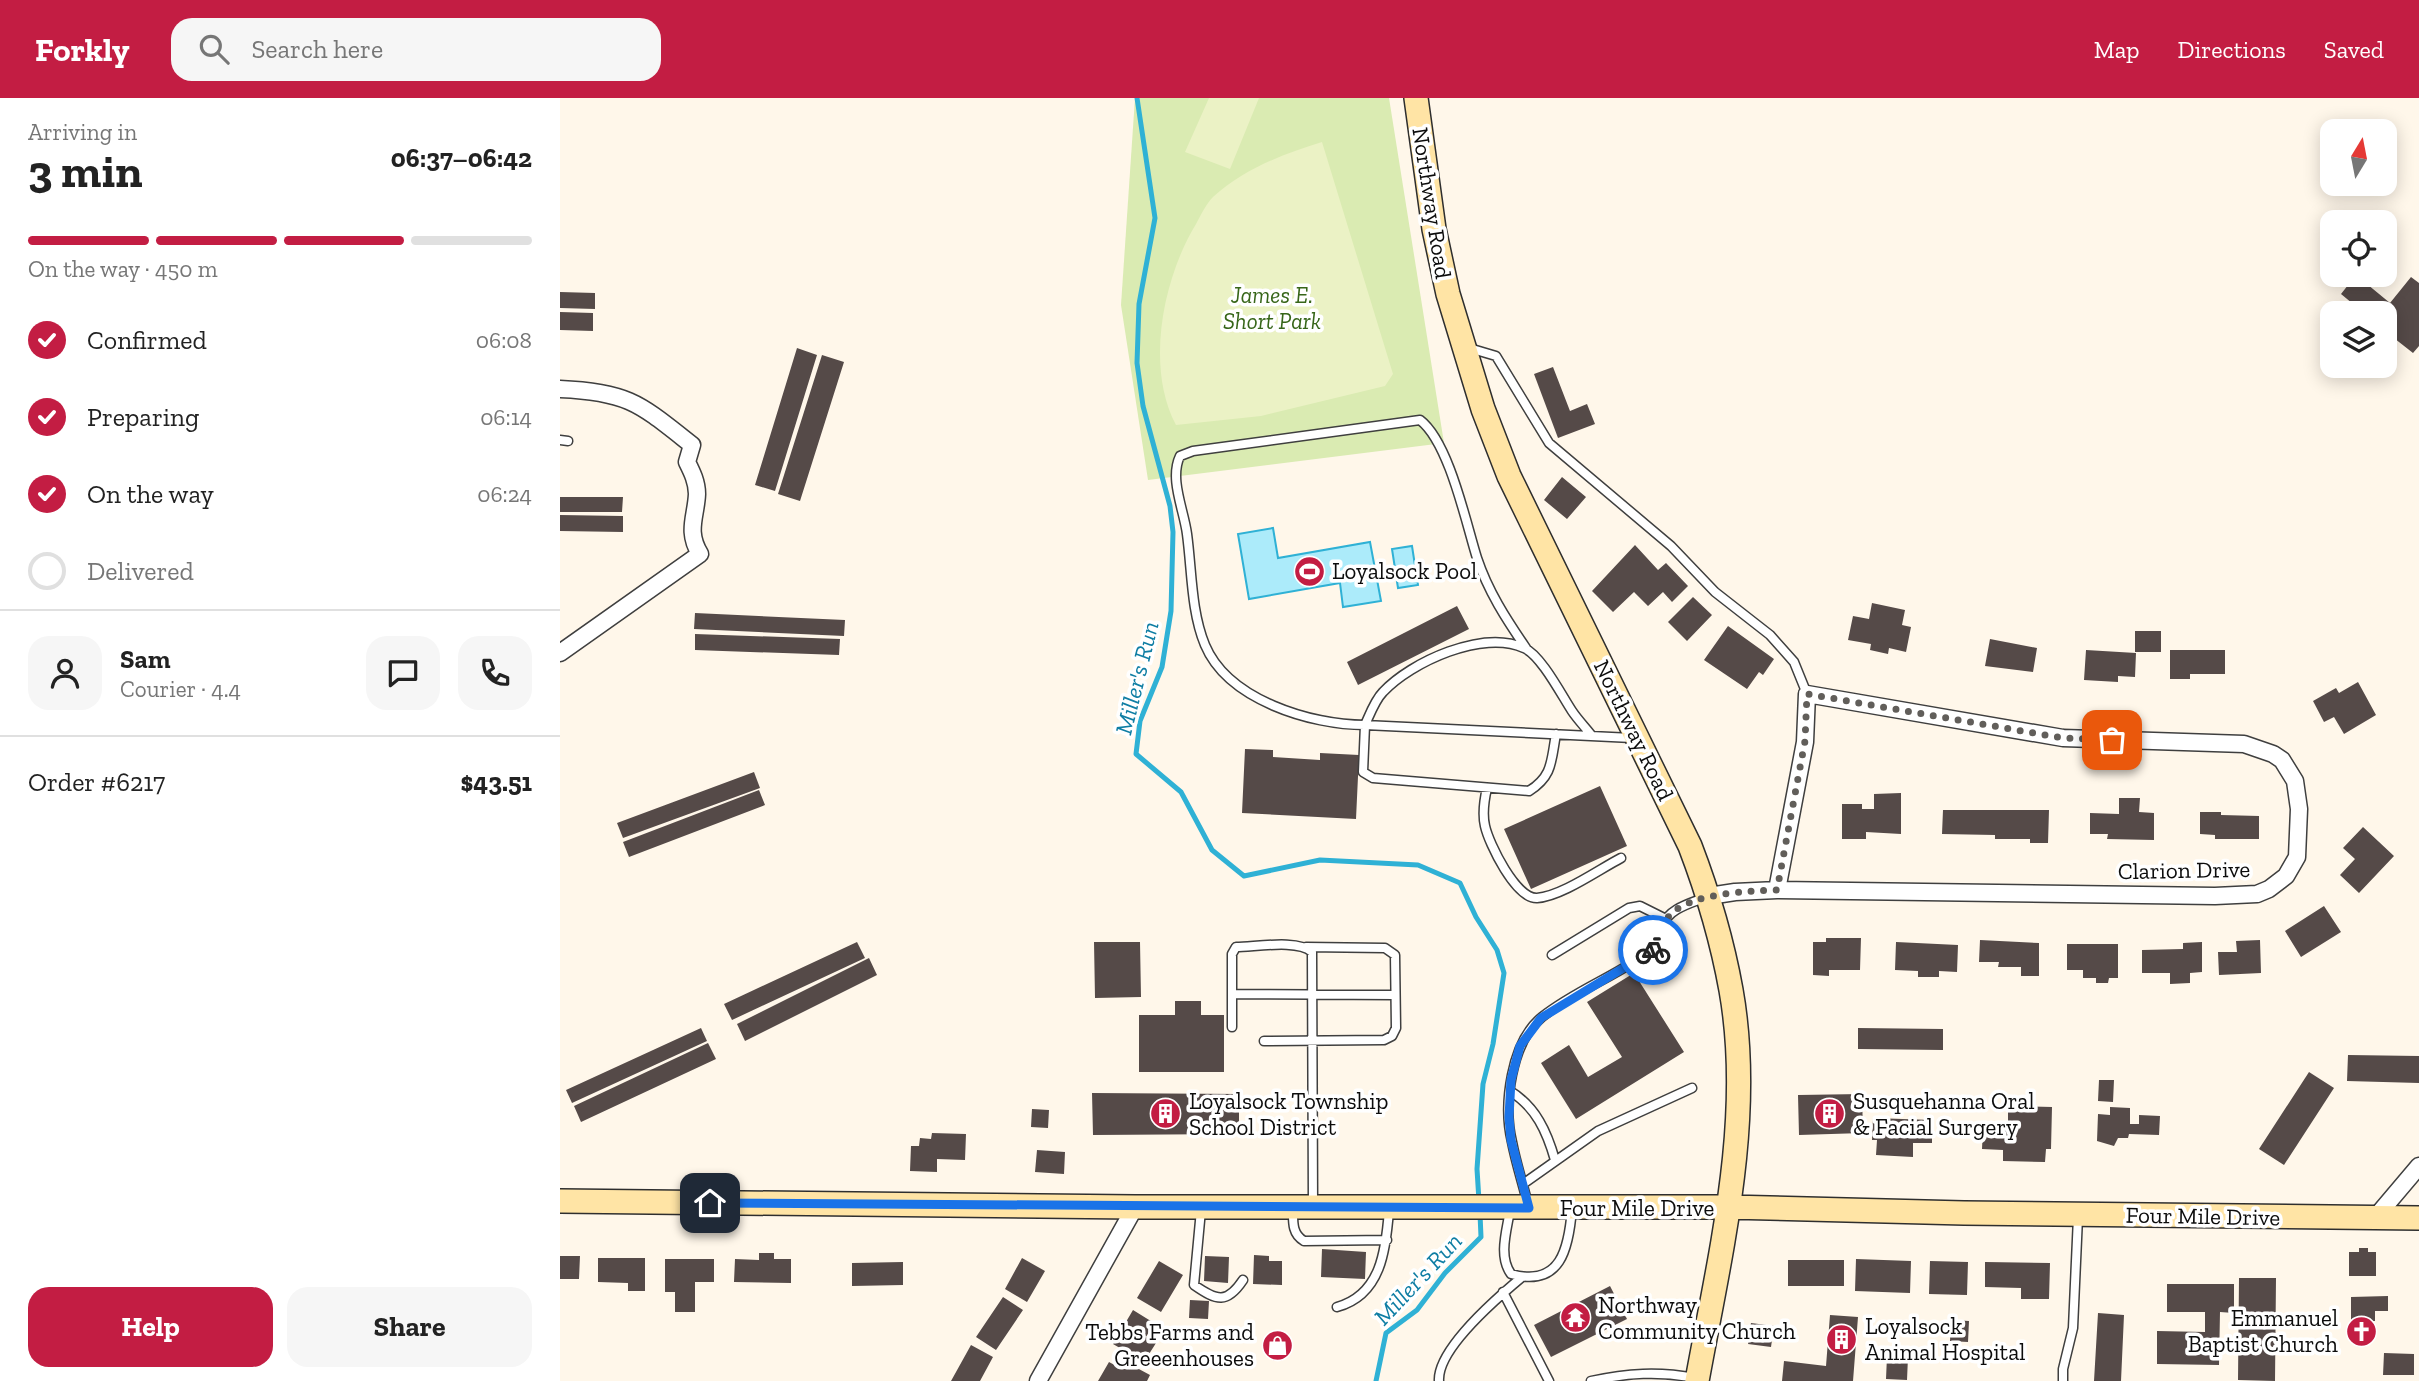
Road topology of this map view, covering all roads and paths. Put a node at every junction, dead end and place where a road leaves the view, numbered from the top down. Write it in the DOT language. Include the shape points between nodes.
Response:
graph roads {
  1 [pos="1416,98"];
  2 [pos="1462,346"];
  3 [pos="560,389"];
  4 [pos="1526,648"];
  5 [pos="560,653"];
  6 [pos="1807,694"];
  7 [pos="1365,725"];
  8 [pos="1556,734"];
  9 [pos="1592,736"];
  10 [pos="1639,738"];
  11 [pos="1487,788"];
  12 [pos="1621,858"];
  13 [pos="1777,890"];
  14 [pos="1709,896"];
  15 [pos="1666,919"];
  16 [pos="1306,947"];
  17 [pos="1552,955"];
  18 [pos="1232,994"];
  19 [pos="1312,994"];
  20 [pos="1395,995"];
  21 [pos="1232,1027"];
  22 [pos="1264,1041"];
  23 [pos="1312,1042"];
  24 [pos="1692,1088"];
  25 [pos="1510,1091"];
  26 [pos="1555,1160"];
  27 [pos="2419,1166"];
  28 [pos="1523,1184"];
  29 [pos="560,1201"];
  30 [pos="1135,1207"];
  31 [pos="1202,1207"];
  32 [pos="1303,1207"];
  33 [pos="1389,1207"];
  34 [pos="1512,1207"];
  35 [pos="1728,1207"];
  36 [pos="1572,1208"];
  37 [pos="2078,1214"];
  38 [pos="2375,1218"];
  39 [pos="2419,1218"];
  40 [pos="1387,1240"];
  41 [pos="1521,1277"];
  42 [pos="1243,1280"];
  43 [pos="1503,1292"];
  44 [pos="1337,1307"];
  45 [pos="1698,1380"];
  46 [pos="1038,1381"];
  47 [pos="1439,1381"];
  48 [pos="1549,1381"];
  49 [pos="1591,1381"];
  50 [pos="2063,1381"];
  1 -- 2 [label="street, Northway Road" via="1434,229"];
  2 -- 6 [label="lane" via="1496,356 1549,443 1671,546 1715,592 1770,635 1794,662"];
  2 -- 10 [label="street, Northway Road" via="1509,476"];
  3 -- 5 [label="street" via="620,396 645,407 692,445 687,462 697,496 691,534 700,554"];
  4 -- 7 [label="lane" via="1482,644 1433,658 1405,672 1380,694"];
  4 -- 7 [label="lane" via="1497,606 1443,453 1428,426 1420,421 1180,456 1175,468 1196,613 1205,645 1219,670 1270,704 1293,713 1338,725"];
  4 -- 9 [label="lane"];
  6 -- 13 [label="street" via="1805,741"];
  6 -- 13 [label="street, Clarion Drive" via="2063,738 2259,748 2282,761 2295,781 2298,850 2286,876 2257,894"];
  7 -- 8 [label="lane"];
  7 -- 11 [label="lane" via="1363,772 1373,778"];
  8 -- 9 [label="lane"];
  8 -- 11 [label="lane" via="1543,782 1529,791"];
  9 -- 10 [label="lane"];
  10 -- 14 [label="street, Northway Road"];
  11 -- 12 [label="lane" via="1485,828 1498,858 1527,897 1554,893"];
  13 -- 14 [label="street, Clarion Drive"];
  14 -- 15 [label="lane" via="1675,910"];
  14 -- 35 [label="street, Northway Road" via="1732,992 1736,1036"];
  15 -- 17 [label="lane" via="1640,906 1629,908"];
  15 -- 25 [label="lane" via="1663,936 1647,955 1541,1018 1520,1046"];
  16 -- 18 [label="lane" via="1236,947"];
  16 -- 19 [label="lane" via="1312,952"];
  16 -- 20 [label="lane" via="1385,948 1395,955"];
  18 -- 19 [label="lane"];
  18 -- 21 [label="lane"];
  19 -- 20 [label="lane"];
  19 -- 23 [label="lane"];
  20 -- 23 [label="lane" via="1392,1036"];
  22 -- 23 [label="lane"];
  23 -- 32 [label="lane"];
  24 -- 26 [label="lane" via="1598,1131"];
  25 -- 26 [label="lane" via="1546,1131"];
  25 -- 28 [label="lane" via="1511,1140"];
  26 -- 28 [label="lane"];
  27 -- 38 [label="street"];
  28 -- 34 [label="lane"];
  29 -- 30 [label="street, Four Mile Drive"];
  30 -- 31 [label="street, Four Mile Drive"];
  30 -- 46 [label="street"];
  31 -- 32 [label="street, Four Mile Drive"];
  31 -- 42 [label="lane" via="1194,1286 1228,1298"];
  32 -- 33 [label="street, Four Mile Drive"];
  32 -- 40 [label="lane" via="1294,1229 1304,1241"];
  33 -- 34 [label="street, Four Mile Drive"];
  33 -- 40 [label="lane"];
  34 -- 36 [label="street, Four Mile Drive"];
  34 -- 41 [label="lane" via="1504,1254 1506,1267"];
  35 -- 36 [label="street, Four Mile Drive"];
  35 -- 37 [label="street, Four Mile Drive"];
  35 -- 45 [label="street, Northway Road"];
  36 -- 41 [label="lane" via="1558,1265 1533,1278"];
  37 -- 38 [label="street, Four Mile Drive"];
  37 -- 50 [label="lane" via="2073,1328"];
  38 -- 39 [label="street, Four Mile Drive"];
  40 -- 44 [label="lane" via="1371,1286 1352,1303"];
  41 -- 43 [label="lane"];
  43 -- 47 [label="lane" via="1443,1362"];
  43 -- 48 [label="lane"];
  45 -- 49 [label="lane" via="1654,1373"];
}
